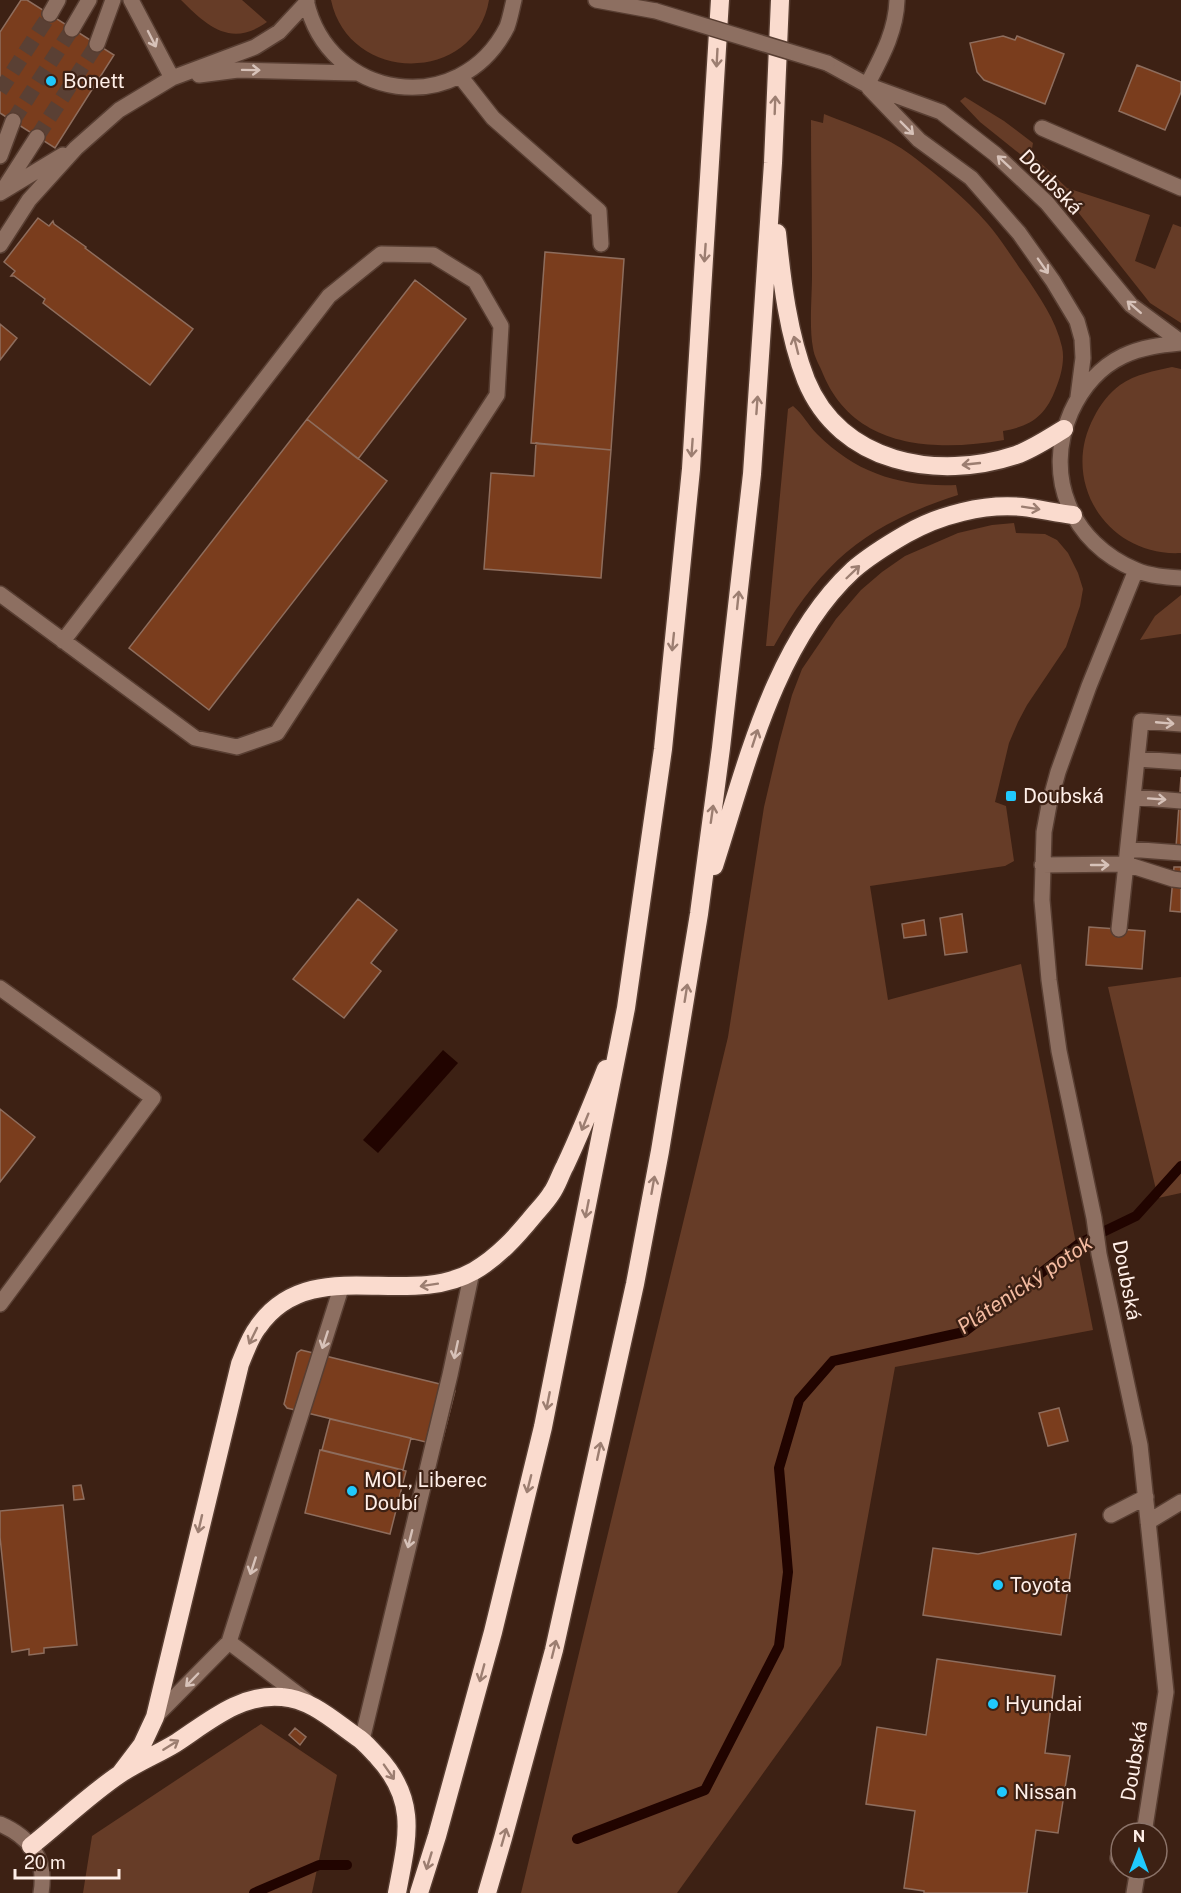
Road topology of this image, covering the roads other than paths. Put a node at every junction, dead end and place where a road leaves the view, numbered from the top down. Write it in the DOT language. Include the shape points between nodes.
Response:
graph roads {
  1 [pos="58,0"];
  2 [pos="89,0"];
  3 [pos="113,0"];
  4 [pos="131,0"];
  5 [pos="514,0"];
  6 [pos="596,0"];
  7 [pos="720,0"];
  8 [pos="780,0"];
  9 [pos="897,0"];
  10 [pos="307,1"];
  11 [pos="50,14"];
  12 [pos="72,29"];
  13 [pos="97,44"];
  14 [pos="355,73"];
  15 [pos="460,76"];
  16 [pos="172,78"];
  17 [pos="867,85"];
  18 [pos="13,121"];
  19 [pos="1042,128"];
  20 [pos="37,137"];
  21 [pos="76,148"];
  22 [pos="0,156"];
  23 [pos="773,164"];
  24 [pos="1181,188"];
  25 [pos="1,189"];
  26 [pos="29,200"];
  27 [pos="601,244"];
  28 [pos="0,245"];
  29 [pos="1181,342"];
  30 [pos="1078,398"];
  31 [pos="1064,429"];
  32 [pos="1073,515"];
  33 [pos="1136,570"];
  34 [pos="1181,578"];
  35 [pos="0,594"];
  36 [pos="63,641"];
  37 [pos="1181,724"];
  38 [pos="1137,759"];
  39 [pos="1181,762"];
  40 [pos="1133,797"];
  41 [pos="1181,801"];
  42 [pos="1181,853"];
  43 [pos="1127,857"];
  44 [pos="1042,865"];
  45 [pos="1181,880"];
  46 [pos="699,914"];
  47 [pos="1119,929"];
  48 [pos="0,988"];
  49 [pos="626,1008"];
  50 [pos="472,1272"];
  51 [pos="342,1285"];
  52 [pos="0,1304"];
  53 [pos="1146,1497"];
  54 [pos="1181,1502"];
  55 [pos="1111,1515"];
  56 [pos="1148,1522"];
  57 [pos="229,1642"];
  58 [pos="312,1705"];
  59 [pos="155,1718"];
  60 [pos="362,1740"];
  61 [pos="120,1774"];
  62 [pos="1146,1821"];
  63 [pos="0,1824"];
  64 [pos="31,1846"];
  65 [pos="42,1893"];
  66 [pos="397,1893"];
  67 [pos="419,1893"];
  68 [pos="487,1893"];
  1 -- 11 [label="street"];
  2 -- 12 [label="street"];
  3 -- 13 [label="street"];
  4 -- 16 [label="street, one-way"];
  5 -- 15 [label="street" via="507,26 488,55"];
  6 -- 17 [label="street, bridge" via="656,11 827,63"];
  7 -- 49 [label="highway, one-way" via="691,469 663,749"];
  23 -- 8 [label="highway, one-way"];
  9 -- 17 [label="street" via="890,40"];
  10 -- 14 [label="street" via="316,30 333,54"];
  10 -- 16 [label="street" via="279,32 255,47"];
  14 -- 15 [label="street" via="380,84 407,88 435,85"];
  16 -- 14 [label="street, one-way" via="238,70"];
  15 -- 27 [label="street" via="493,118 599,211"];
  16 -- 21 [label="street" via="119,110"];
  29 -- 17 [label="street, Doubská, one-way" via="1131,305 1047,203 995,154 941,112"];
  17 -- 30 [label="street, Doubská, one-way" via="919,140 971,178 1019,233 1053,281 1077,321 1082,339"];
  18 -- 22 [label="street"];
  19 -- 24 [label="street"];
  20 -- 25 [label="street"];
  21 -- 25 [label="street"];
  21 -- 26 [label="street"];
  31 -- 23 [label="highway, one-way" via="1018,454 993,461 942,466 887,458 837,426 806,381 789,318 780,263"];
  46 -- 23 [label="highway, one-way" via="752,474"];
  25 -- 26 [label="street"];
  26 -- 28 [label="street"];
  29 -- 30 [label="street, Doubská" via="1151,345 1122,356 1098,374"];
  30 -- 31 [label="street, Doubská"];
  31 -- 32 [label="street, Doubská" via="1060,456 1062,484"];
  32 -- 33 [label="street, Doubská" via="1105,553"];
  46 -- 32 [label="highway, one-way" via="764,711 816,612 853,571 881,548 920,526 956,514 1022,507"];
  33 -- 34 [label="street, Doubská"];
  33 -- 44 [label="street, Doubská" via="1058,772 1044,831"];
  35 -- 36 [label="street"];
  36 -- 36 [label="street" via="195,738 237,747 277,733 497,395 501,326 474,281 433,255 381,254 329,296"];
  38 -- 37 [label="street, one-way" via="1141,721"];
  38 -- 39 [label="street"];
  38 -- 40 [label="street"];
  40 -- 41 [label="street, one-way"];
  40 -- 43 [label="street"];
  42 -- 43 [label="street"];
  44 -- 43 [label="street, one-way"];
  43 -- 45 [label="street"];
  43 -- 47 [label="street"];
  44 -- 53 [label="street, Doubská" via="1044,937 1056,1030 1140,1445"];
  68 -- 46 [label="highway, one-way" via="554,1650 630,1307"];
  48 -- 52 [label="street" via="153,1098"];
  49 -- 50 [label="highway, one-way" via="584,1127 551,1195 511,1242"];
  49 -- 67 [label="highway, one-way" via="543,1427 493,1632"];
  50 -- 51 [label="highway, one-way" via="448,1282 416,1287"];
  50 -- 60 [label="street, one-way"];
  51 -- 57 [label="street, one-way"];
  51 -- 59 [label="highway, one-way" via="305,1292 271,1312 257,1327 240,1364"];
  53 -- 55 [label="street"];
  53 -- 56 [label="street, Doubská"];
  54 -- 56 [label="street"];
  56 -- 62 [label="street, Doubská" via="1166,1692"];
  57 -- 58 [label="street"];
  57 -- 59 [label="street, one-way"];
  58 -- 60 [label="highway"];
  61 -- 58 [label="highway, one-way" via="253,1698 285,1697"];
  59 -- 61 [label="highway" via="142,1745"];
  60 -- 66 [label="highway, one-way" via="395,1780 407,1815"];
  61 -- 64 [label="highway"];
  63 -- 64 [label="street" via="18,1832"];
  64 -- 65 [label="street" via="40,1863"];
}
